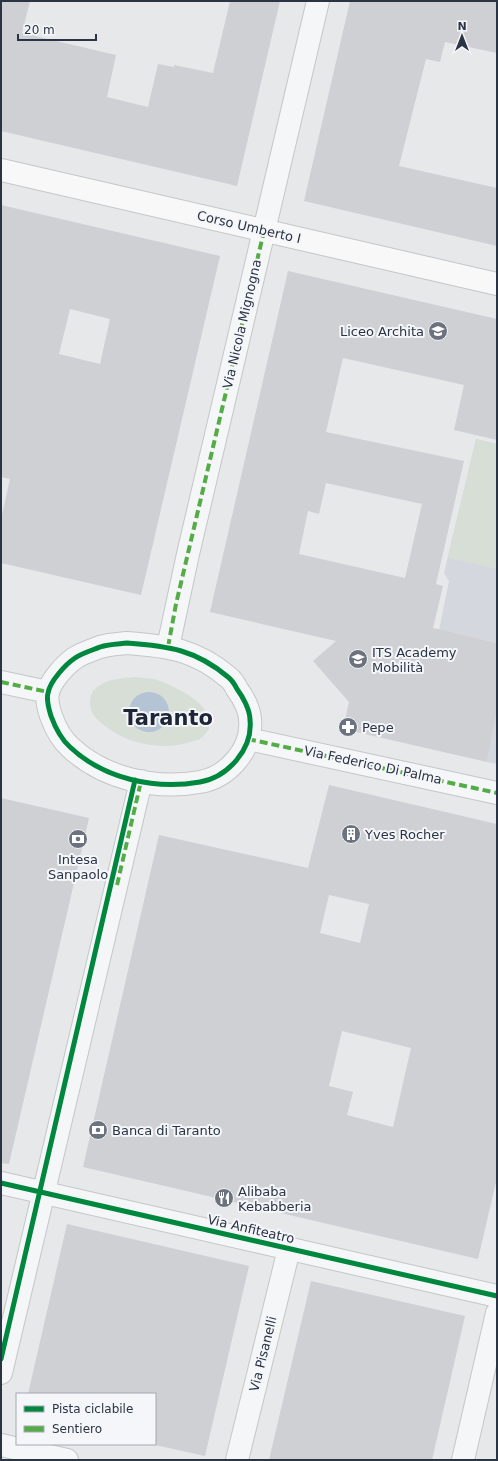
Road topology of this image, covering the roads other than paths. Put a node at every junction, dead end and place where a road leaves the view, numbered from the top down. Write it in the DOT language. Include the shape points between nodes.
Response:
graph roads {
  1 [pos="318,1"];
  2 [pos="1,170"];
  3 [pos="264,231"];
  4 [pos="497,284"];
  5 [pos="168,647"];
  6 [pos="1,682"];
  7 [pos="48,692"];
  8 [pos="248,739"];
  9 [pos="141,781"];
  10 [pos="497,793"];
  11 [pos="1,1183"];
  12 [pos="44,1192"];
  13 [pos="289,1249"];
  14 [pos="497,1296"];
  15 [pos="497,1313"];
  16 [pos="1,1373"];
  17 [pos="1,1445"];
  18 [pos="67,1460"];
  19 [pos="237,1460"];
  20 [pos="463,1460"];
  1 -- 3 [label="street, Via Nicola Mignogna"];
  2 -- 3 [label="main road, Corso Umberto I"];
  3 -- 4 [label="main road, Corso Umberto I"];
  3 -- 5 [label="street, Via Nicola Mignogna"];
  5 -- 7 [label="street" via="127,643 102,647 76,657 57,674"];
  5 -- 8 [label="street" via="191,653 230,678 243,698 250,719"];
  6 -- 7 [label="street"];
  7 -- 9 [label="street" via="48,707 55,728 69,747 91,763 116,776"];
  8 -- 9 [label="street" via="241,756 224,772 204,782 182,785"];
  8 -- 10 [label="street, Via Federico Di Palma"];
  9 -- 12 [label="street"];
  11 -- 12 [label="street, Via Anfiteatro"];
  12 -- 13 [label="street, Via Anfiteatro"];
  12 -- 16 [label="street"];
  13 -- 14 [label="street, Via Anfiteatro"];
  13 -- 19 [label="street, Via Pisanelli"];
  15 -- 20 [label="street"];
  17 -- 18 [label="street"];
}
